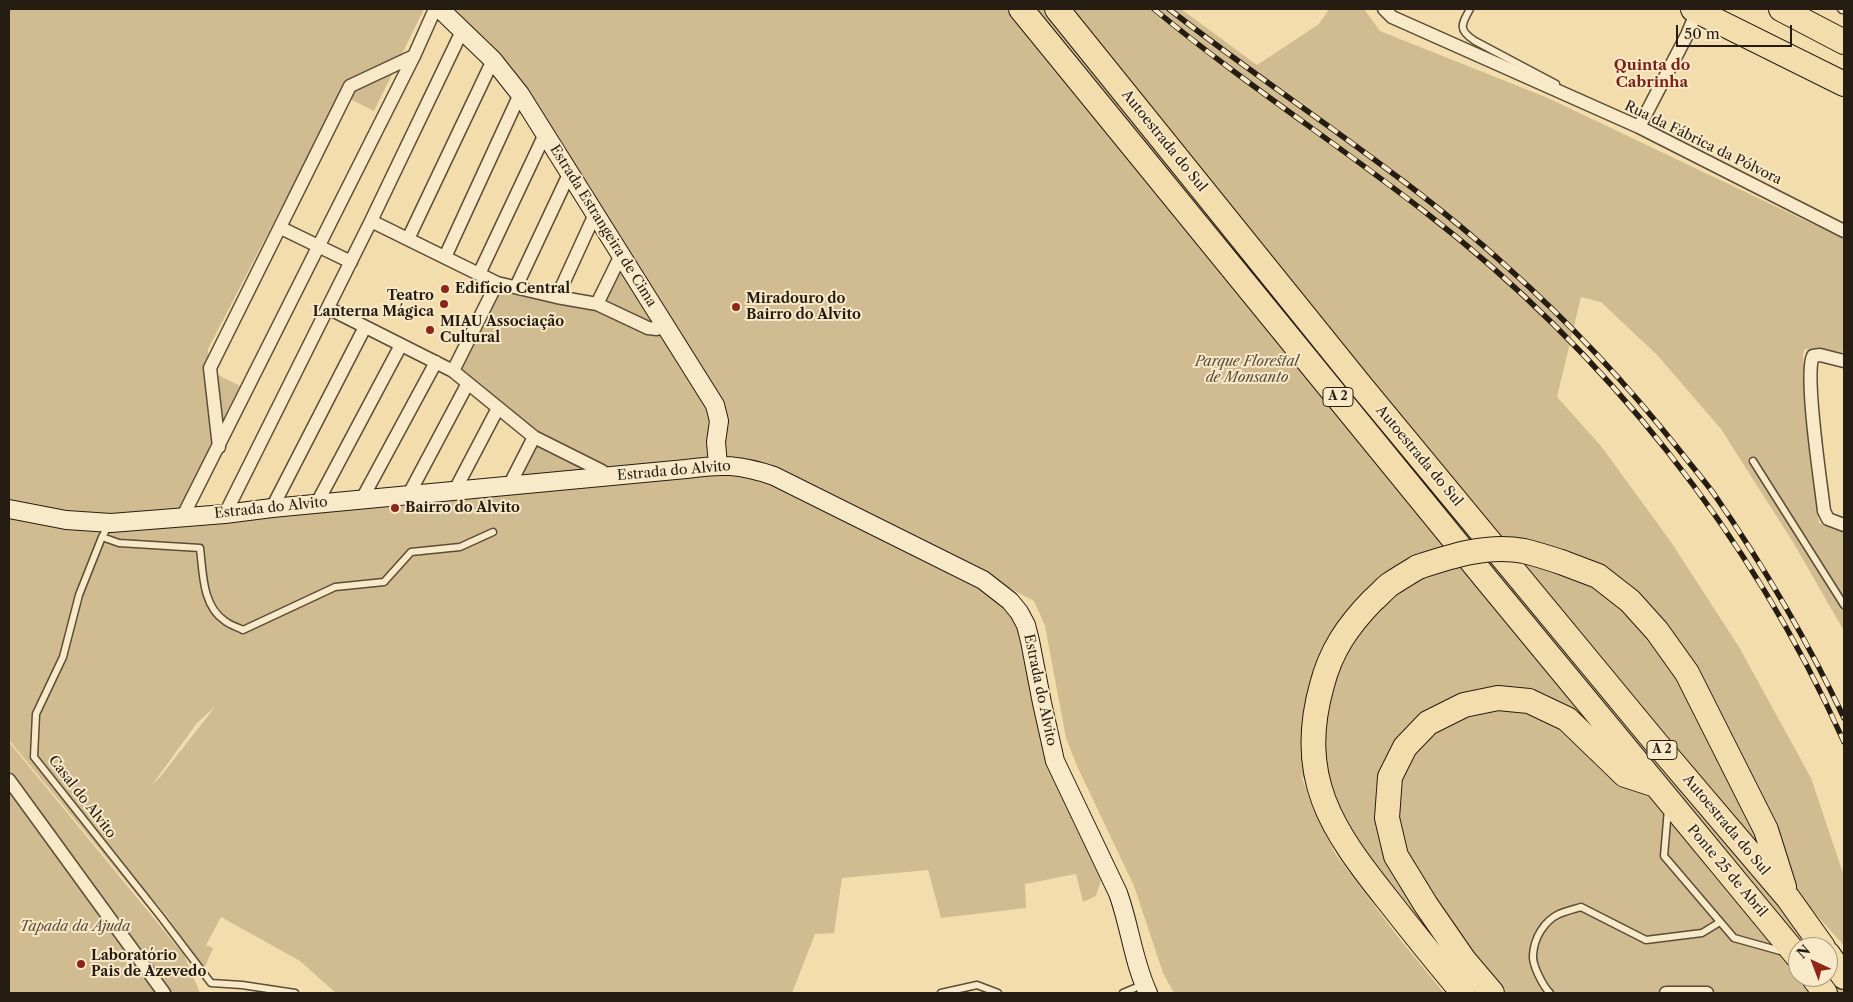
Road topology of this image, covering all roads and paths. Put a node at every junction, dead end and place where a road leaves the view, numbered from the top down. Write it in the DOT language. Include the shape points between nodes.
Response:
graph roads {
  1 [pos="435,9"];
  2 [pos="440,9"];
  3 [pos="1021,9"];
  4 [pos="1057,9"];
  5 [pos="1384,9"];
  6 [pos="1470,9"];
  7 [pos="1782,9"];
  8 [pos="1815,9"];
  9 [pos="1695,10"];
  10 [pos="463,29"];
  11 [pos="1844,35"];
  12 [pos="1844,42"];
  13 [pos="414,56"];
  14 [pos="493,60"];
  15 [pos="1844,84"];
  16 [pos="520,94"];
  17 [pos="1639,127"];
  18 [pos="546,134"];
  19 [pos="570,172"];
  20 [pos="595,214"];
  21 [pos="371,221"];
  22 [pos="281,228"];
  23 [pos="1844,230"];
  24 [pos="408,240"];
  25 [pos="319,246"];
  26 [pos="621,255"];
  27 [pos="445,257"];
  28 [pos="351,262"];
  29 [pos="479,274"];
  30 [pos="497,283"];
  31 [pos="516,287"];
  32 [pos="557,297"];
  33 [pos="596,304"];
  34 [pos="328,308"];
  35 [pos="665,326"];
  36 [pos="365,327"];
  37 [pos="401,345"];
  38 [pos="1844,361"];
  39 [pos="436,362"];
  40 [pos="453,371"];
  41 [pos="468,383"];
  42 [pos="498,408"];
  43 [pos="534,437"];
  44 [pos="219,447"];
  45 [pos="1753,461"];
  46 [pos="718,465"];
  47 [pos="605,477"];
  48 [pos="510,484"];
  49 [pos="455,490"];
  50 [pos="409,494"];
  51 [pos="362,499"];
  52 [pos="317,503"];
  53 [pos="272,508"];
  54 [pos="9,509"];
  55 [pos="225,514"];
  56 [pos="183,516"];
  57 [pos="1844,525"];
  58 [pos="106,530"];
  59 [pos="493,532"];
  60 [pos="1844,605"];
  61 [pos="9,780"];
  62 [pos="1662,792"];
  63 [pos="1788,898"];
  64 [pos="1720,922"];
  65 [pos="1816,937"];
  66 [pos="1788,944"];
  67 [pos="1788,953"];
  68 [pos="1146,989"];
  69 [pos="164,993"];
  70 [pos="295,993"];
  71 [pos="941,993"];
  72 [pos="998,993"];
  73 [pos="1123,993"];
  74 [pos="1463,993"];
  75 [pos="1492,993"];
  76 [pos="1550,993"];
  77 [pos="1666,993"];
  78 [pos="1707,993"];
  1 -- 13 [label="street"];
  2 -- 10 [label="street, Estrada Estrangeira de Cima"];
  3 -- 62 [label="highway, Autoestrada do Sul / A 2"];
  4 -- 63 [label="highway, Autoestrada do Sul / A 2" via="1361,386"];
  5 -- 17 [label="street, Rua da Fábrica da Pólvora" via="1392,17"];
  6 -- 17 [label="lane" via="1462,26 1474,41"];
  7 -- 12 [label="highway"];
  8 -- 11 [label="highway"];
  9 -- 15 [label="highway"];
  9 -- 17 [label="street" via="1687,35"];
  10 -- 14 [label="street, Estrada Estrangeira de Cima"];
  10 -- 21 [label="street"];
  13 -- 22 [label="street" via="350,86"];
  13 -- 25 [label="street"];
  14 -- 16 [label="street, Estrada Estrangeira de Cima"];
  14 -- 24 [label="street"];
  16 -- 18 [label="street, Estrada Estrangeira de Cima"];
  16 -- 27 [label="street"];
  17 -- 23 [label="street, Rua da Fábrica da Pólvora"];
  18 -- 19 [label="street, Estrada Estrangeira de Cima"];
  18 -- 29 [label="street"];
  19 -- 20 [label="street, Estrada Estrangeira de Cima"];
  19 -- 31 [label="street"];
  20 -- 26 [label="street, Estrada Estrangeira de Cima"];
  20 -- 32 [label="street"];
  21 -- 24 [label="street"];
  21 -- 28 [label="street"];
  22 -- 25 [label="street"];
  22 -- 44 [label="street" via="210,368"];
  24 -- 27 [label="street"];
  25 -- 28 [label="street"];
  25 -- 44 [label="street"];
  26 -- 33 [label="street"];
  26 -- 35 [label="street, Estrada Estrangeira de Cima"];
  27 -- 29 [label="street"];
  28 -- 34 [label="street"];
  29 -- 30 [label="street"];
  30 -- 31 [label="street"];
  30 -- 40 [label="street"];
  31 -- 32 [label="street"];
  32 -- 33 [label="street"];
  33 -- 35 [label="street" via="648,328"];
  34 -- 36 [label="street"];
  34 -- 55 [label="street"];
  35 -- 46 [label="street, Estrada Estrangeira de Cima" via="718,411"];
  36 -- 37 [label="street"];
  36 -- 53 [label="street"];
  37 -- 39 [label="street"];
  37 -- 52 [label="street"];
  38 -- 57 [label="street" via="1820,355 1813,356 1810,364 1824,511 1828,519"];
  39 -- 40 [label="street"];
  39 -- 51 [label="street"];
  40 -- 41 [label="street"];
  41 -- 42 [label="street"];
  41 -- 50 [label="street"];
  42 -- 43 [label="street"];
  42 -- 49 [label="street"];
  43 -- 47 [label="street" via="602,471"];
  43 -- 48 [label="street"];
  44 -- 56 [label="street"];
  45 -- 60 [label="lane"];
  46 -- 47 [label="street, Estrada do Alvito"];
  46 -- 68 [label="street, Estrada do Alvito" via="753,469 774,476 852,514 983,580 1019,612 1030,641 1056,761 1118,893"];
  47 -- 48 [label="street, Estrada do Alvito"];
  48 -- 49 [label="street, Estrada do Alvito"];
  49 -- 50 [label="street, Estrada do Alvito"];
  50 -- 51 [label="street, Estrada do Alvito"];
  51 -- 52 [label="street, Estrada do Alvito"];
  52 -- 53 [label="street, Estrada do Alvito"];
  53 -- 55 [label="street, Estrada do Alvito"];
  54 -- 58 [label="street, Estrada do Alvito"];
  55 -- 56 [label="street, Estrada do Alvito"];
  56 -- 58 [label="street, Estrada do Alvito"];
  58 -- 59 [label="lane" via="119,543 200,548 204,587 212,607 224,621 243,630 335,588 384,582 411,552 460,547"];
  58 -- 70 [label="lane, Casal do Alvito" via="79,595 63,658 36,714 34,757 211,984"];
  61 -- 69 [label="street"];
  62 -- 64 [label="lane" via="1664,856"];
  62 -- 66 [label="highway, Ponte 25 de Abril / A 2"];
  62 -- 75 [label="highway" via="1626,775 1567,719 1529,702 1498,698 1464,704 1428,723 1405,746 1390,777 1387,818 1396,856 1464,960"];
  63 -- 65 [label="highway, A 2"];
  63 -- 74 [label="highway, bridge" via="1766,830 1687,673 1657,631 1630,601 1598,576 1522,551 1485,550 1453,555 1418,567 1387,586 1343,634 1327,668 1316,704 1313,735 1319,790 1332,823 1355,859"];
  64 -- 67 [label="lane" via="1734,938"];
  64 -- 76 [label="lane" via="1702,933 1646,940 1581,907 1558,914 1540,929 1533,955"];
  68 -- 73 [label="lane"];
  71 -- 72 [label="lane" via="977,984"];
  77 -- 78 [label="street"];
}
